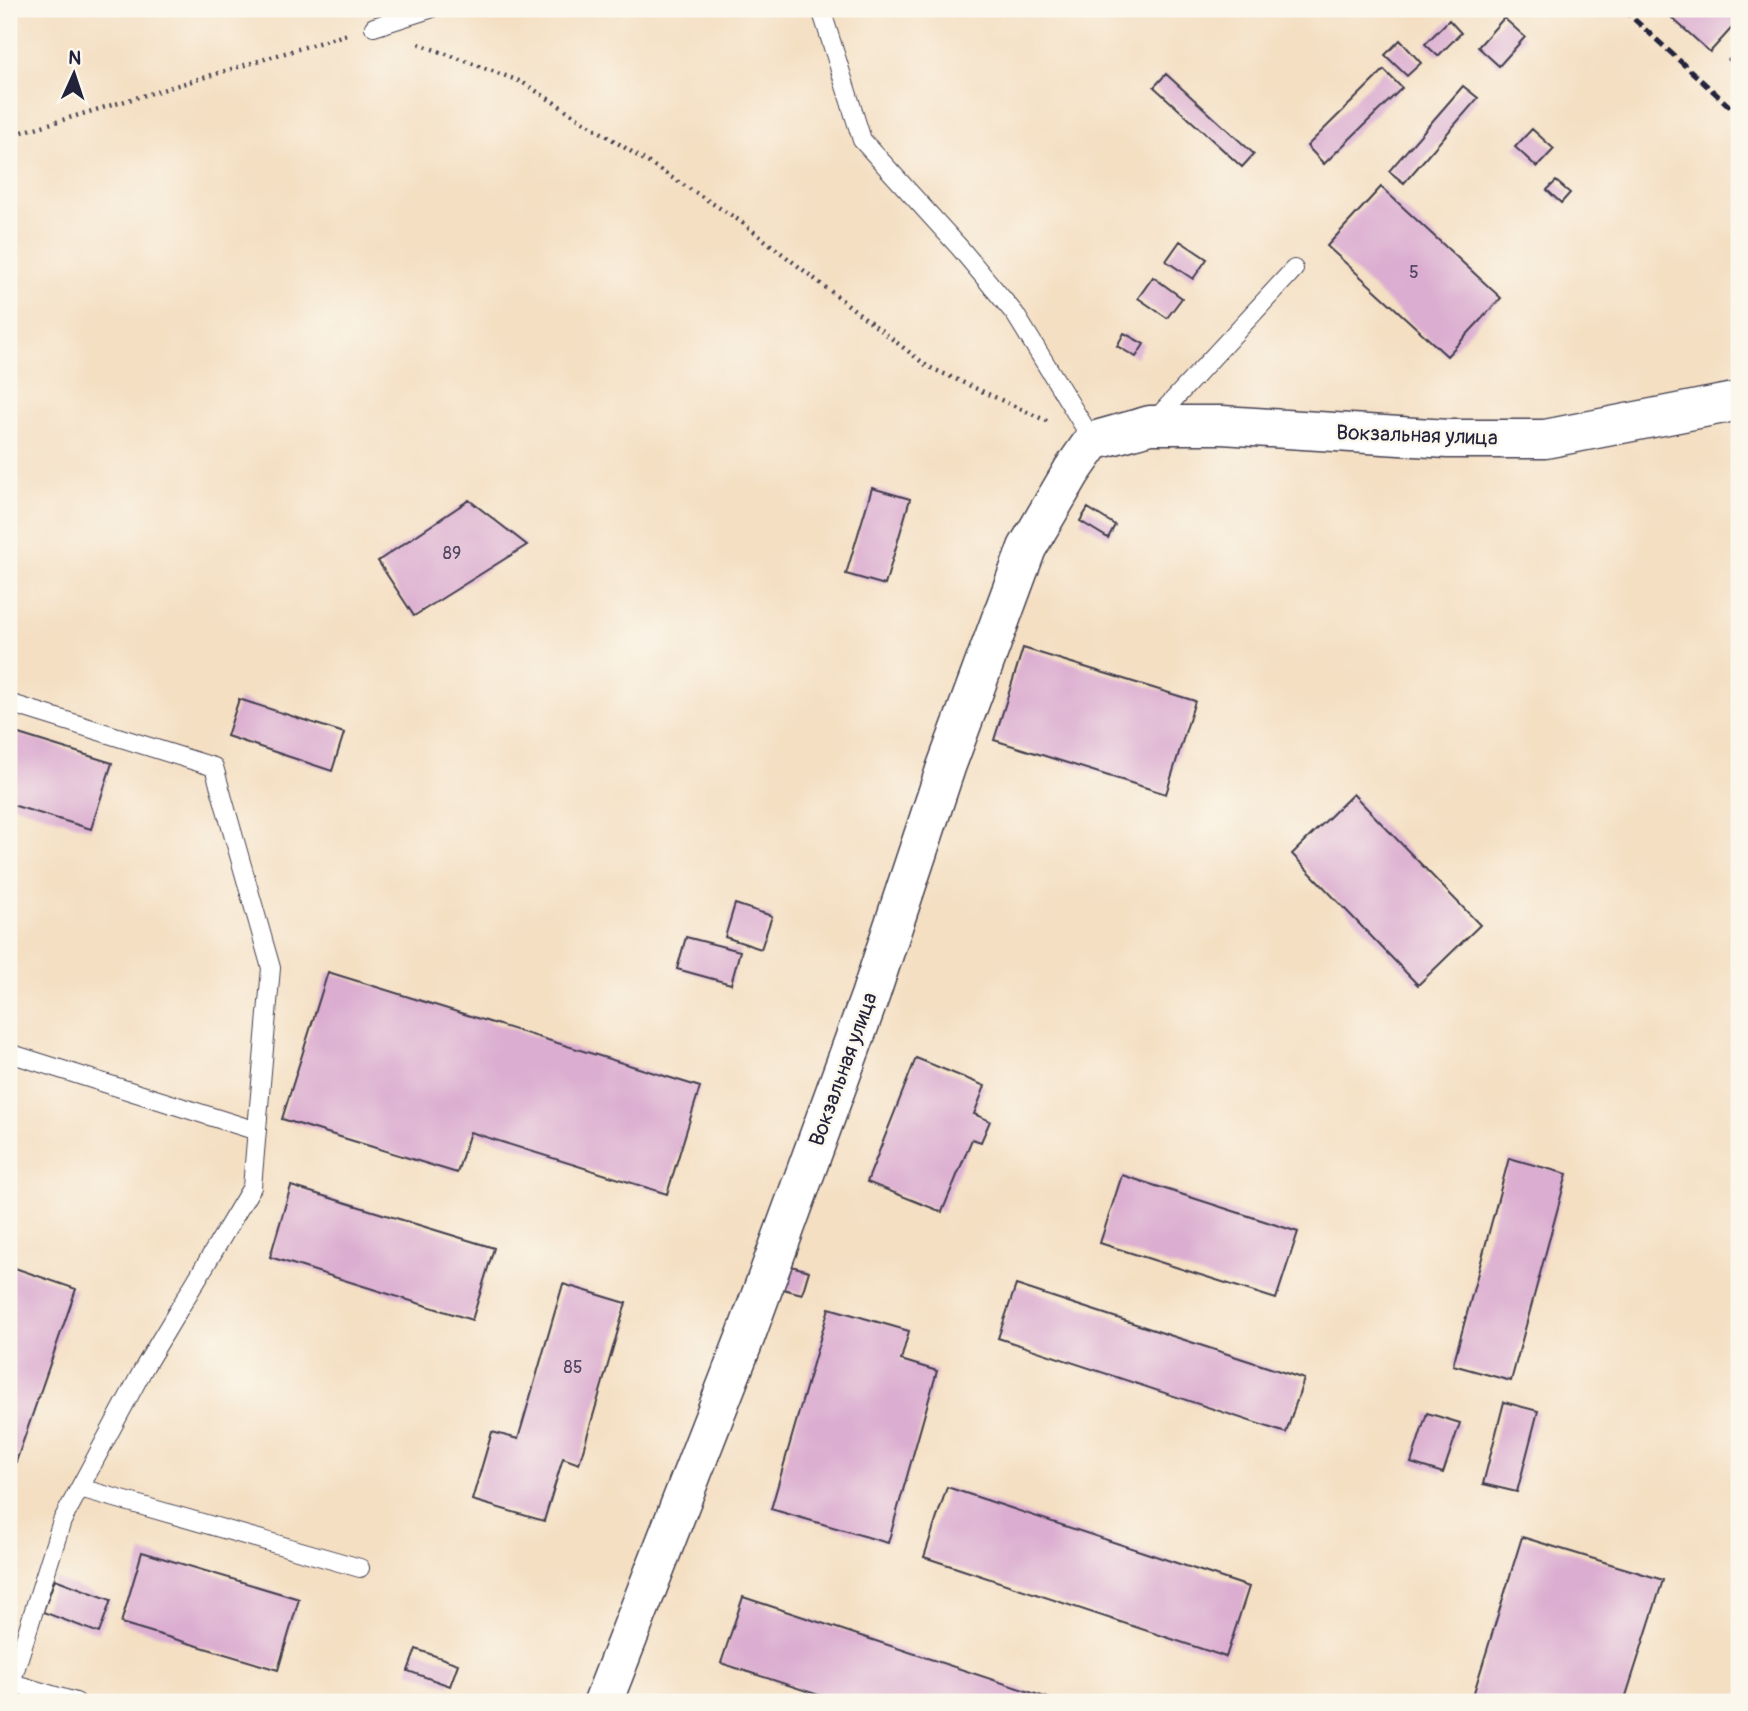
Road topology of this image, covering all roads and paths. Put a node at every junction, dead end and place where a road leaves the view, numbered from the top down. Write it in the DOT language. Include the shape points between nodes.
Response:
graph roads {
  1 [pos="430,9"];
  2 [pos="821,9"];
  3 [pos="374,27"];
  4 [pos="9,136"];
  5 [pos="1294,270"];
  6 [pos="1739,401"];
  7 [pos="1150,425"];
  8 [pos="1093,441"];
  9 [pos="9,703"];
  10 [pos="9,1053"];
  11 [pos="257,1131"];
  12 [pos="80,1488"];
  13 [pos="360,1568"];
  14 [pos="10,1682"];
  15 [pos="76,1702"];
  16 [pos="603,1702"];
  1 -- 3 [label="lane"];
  2 -- 8 [label="lane" via="862,140 1016,314"];
  3 -- 4 [label="path"];
  3 -- 8 [label="path" via="522,82 740,221 927,366"];
  5 -- 7 [label="lane"];
  6 -- 7 [label="street, Вокзальная улица" via="1545,439"];
  7 -- 8 [label="street, Вокзальная улица"];
  8 -- 16 [label="street, Вокзальная улица" via="1027,548 750,1326"];
  9 -- 11 [label="lane" via="214,767 271,968"];
  10 -- 11 [label="lane"];
  11 -- 12 [label="lane" via="252,1187 145,1366"];
  12 -- 13 [label="lane"];
  12 -- 14 [label="lane" via="62,1521"];
  14 -- 15 [label="lane"];
}
